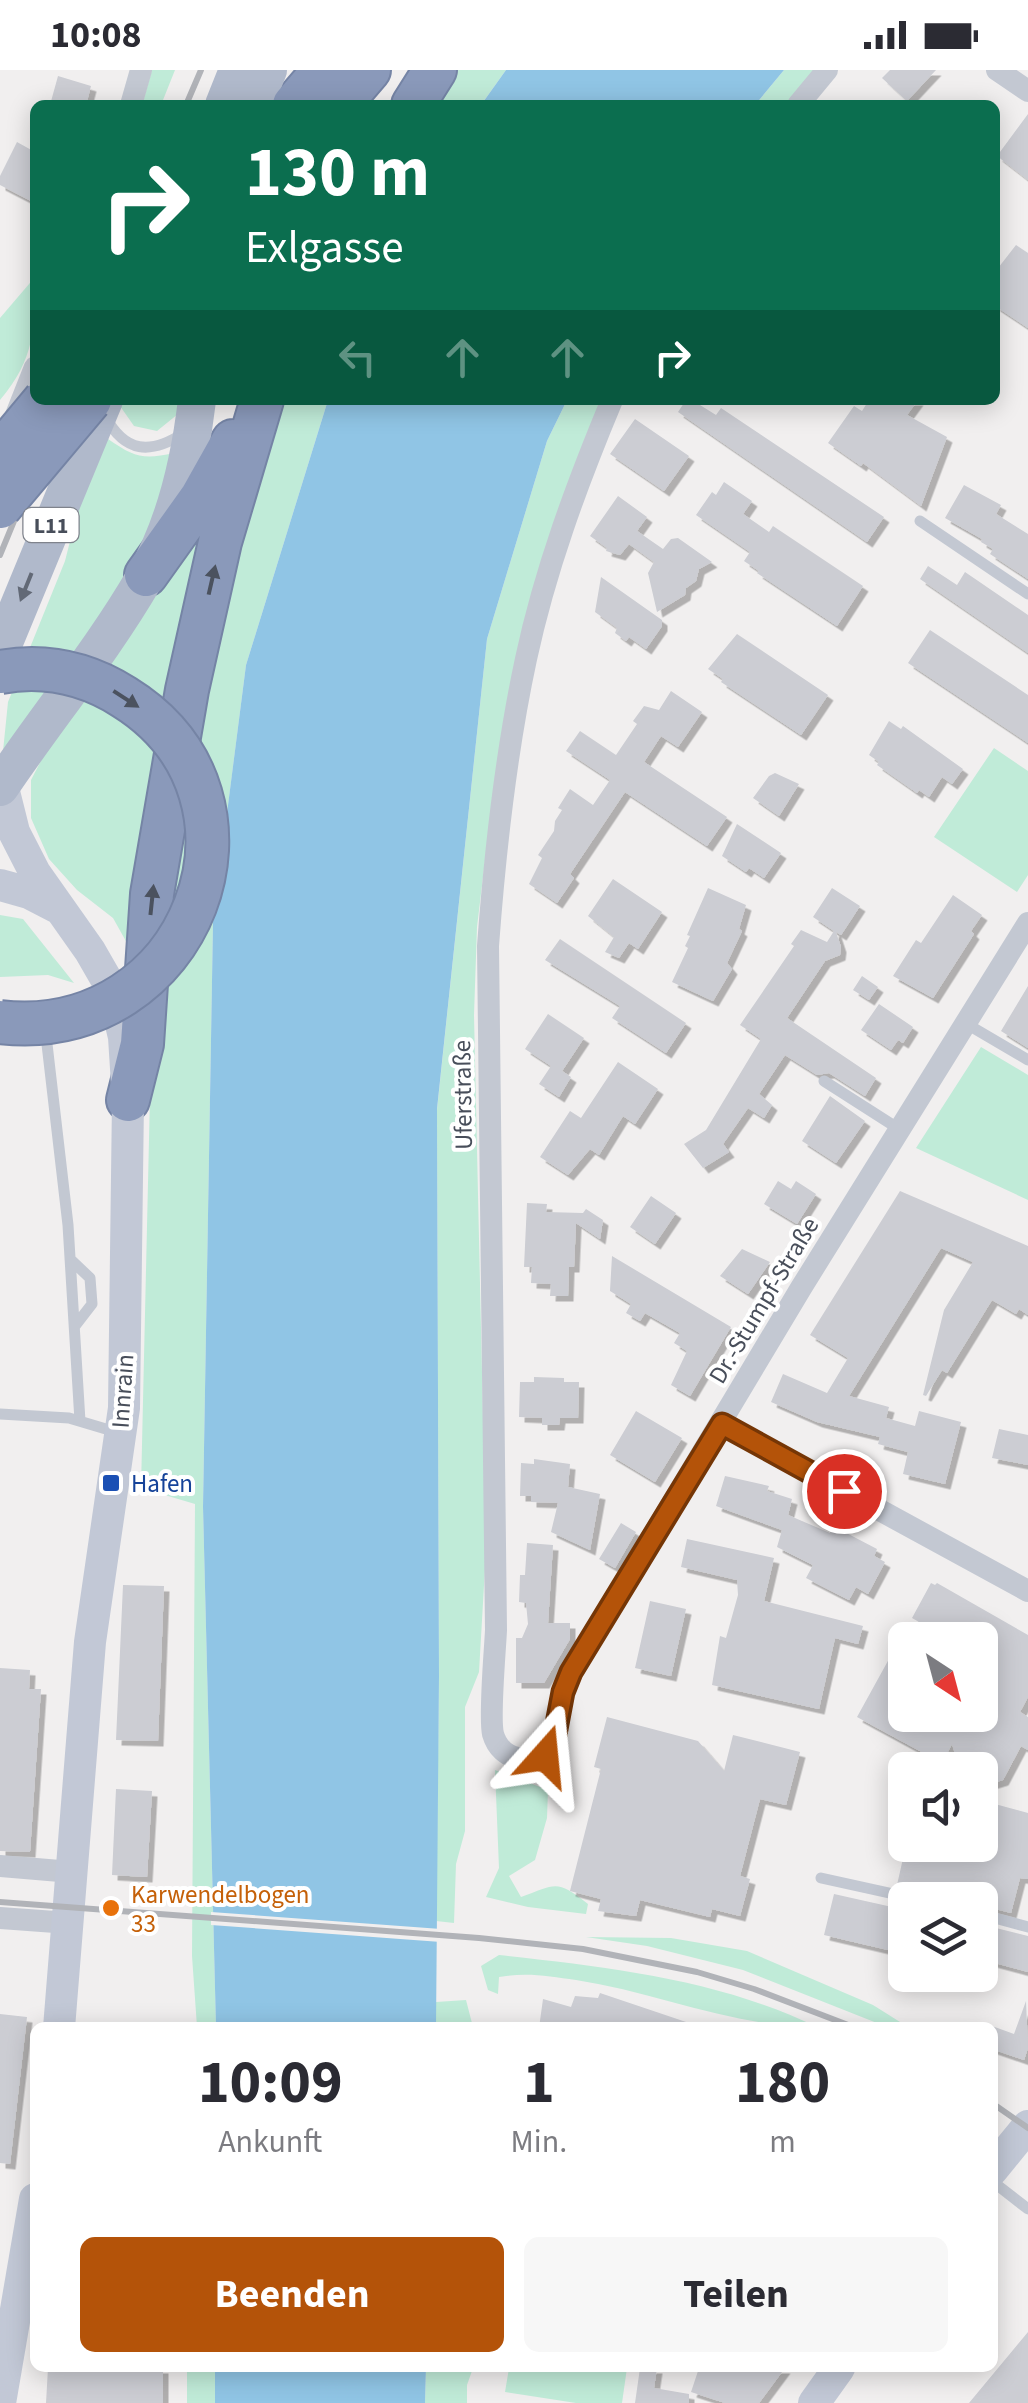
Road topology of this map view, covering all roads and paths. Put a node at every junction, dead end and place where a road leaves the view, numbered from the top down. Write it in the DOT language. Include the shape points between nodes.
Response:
graph roads {
  1 [pos="141,70"];
  2 [pos="238,70"];
  3 [pos="268,70"];
  4 [pos="324,70"];
  5 [pos="369,70"];
  6 [pos="435,70"];
  7 [pos="827,70"];
  8 [pos="998,70"];
  9 [pos="1028,91"];
  10 [pos="133,100"];
  11 [pos="226,100"];
  12 [pos="256,100"];
  13 [pos="298,100"];
  14 [pos="344,100"];
  15 [pos="416,100"];
  16 [pos="802,100"];
  17 [pos="30,380"];
  18 [pos="41,405"];
  19 [pos="95,405"];
  20 [pos="97,405"];
  21 [pos="100,405"];
  22 [pos="257,405"];
  23 [pos="259,405"];
  24 [pos="610,405"];
  25 [pos="196,412"];
  26 [pos="0,455"];
  27 [pos="0,507"];
  28 [pos="920,522"];
  29 [pos="146,575"];
  30 [pos="1028,594"];
  31 [pos="0,652"];
  32 [pos="0,672"];
  33 [pos="1,782"];
  34 [pos="0,885"];
  35 [pos="61,910"];
  36 [pos="1028,923"];
  37 [pos="42,998"];
  38 [pos="0,1022"];
  39 [pos="965,1022"];
  40 [pos="1028,1060"];
  41 [pos="824,1082"];
  42 [pos="128,1100"];
  43 [pos="899,1130"];
  44 [pos="0,1414"];
  45 [pos="80,1421"];
  46 [pos="722,1424"];
  47 [pos="120,1433"];
  48 [pos="1028,1591"];
  49 [pos="551,1760"];
  50 [pos="0,1866"];
  51 [pos="72,1872"];
  52 [pos="821,1878"];
  53 [pos="888,1893"];
  54 [pos="0,1918"];
  55 [pos="998,1919"];
  56 [pos="69,1923"];
  57 [pos="1028,1927"];
  58 [pos="60,2022"];
  59 [pos="1028,2126"];
  60 [pos="998,2163"];
  61 [pos="998,2186"];
  62 [pos="1028,2209"];
  63 [pos="30,2228"];
  64 [pos="836,2372"];
  65 [pos="0,2403"];
  66 [pos="814,2403"];
  1 -- 10 [label="street"];
  2 -- 11 [label="main road"];
  3 -- 12 [label="main road"];
  4 -- 13 [label="highway"];
  5 -- 14 [label="highway"];
  6 -- 15 [label="highway"];
  7 -- 16 [label="street"];
  8 -- 9 [label="street"];
  17 -- 26 [label="street"];
  18 -- 26 [label="highway, bridge"];
  19 -- 27 [label="highway, bridge"];
  20 -- 31 [label="main road, L11, one-way"];
  21 -- 25 [label="lane" via="120,436 141,448 164,445"];
  22 -- 29 [label="highway"];
  42 -- 23 [label="highway, one-way" via="142,1044 152,894 187,690"];
  24 -- 49 [label="street, Uferstraße" via="557,546 526,660 488,946 493,1734 517,1758"];
  25 -- 29 [label="main road" via="172,514"];
  28 -- 30 [label="lane"];
  29 -- 33 [label="main road"];
  32 -- 38 [label="highway, one-way, bridge" via="69,673 112,689 149,714 188,767 206,834 197,904 176,945 146,980 82,1016"];
  33 -- 35 [label="main road, Innrain" via="14,832"];
  34 -- 35 [label="main road"];
  35 -- 42 [label="main road, Innrain" via="113,991"];
  36 -- 39 [label="street, Dr.-Stumpf-Straße"];
  37 -- 45 [label="lane" via="70,1258 90,1278 92,1304 76,1326"];
  39 -- 40 [label="lane"];
  39 -- 43 [label="street, Dr.-Stumpf-Straße"];
  41 -- 43 [label="lane"];
  42 -- 47 [label="main road, Innrain"];
  43 -- 46 [label="street, Dr.-Stumpf-Straße"];
  44 -- 45 [label="lane"];
  45 -- 47 [label="lane"];
  46 -- 48 [label="street"];
  46 -- 49 [label="street, Dr.-Stumpf-Straße" via="571,1672"];
  47 -- 51 [label="main road, Innrain" via="90,1642"];
  50 -- 51 [label="street"];
  51 -- 56 [label="main road, Innrain"];
  52 -- 53 [label="lane"];
  54 -- 56 [label="street"];
  55 -- 57 [label="lane"];
  56 -- 58 [label="main road, Innrain"];
  59 -- 60 [label="main road"];
  61 -- 62 [label="lane"];
  63 -- 65 [label="main road"];
  64 -- 66 [label="main road"];
}
